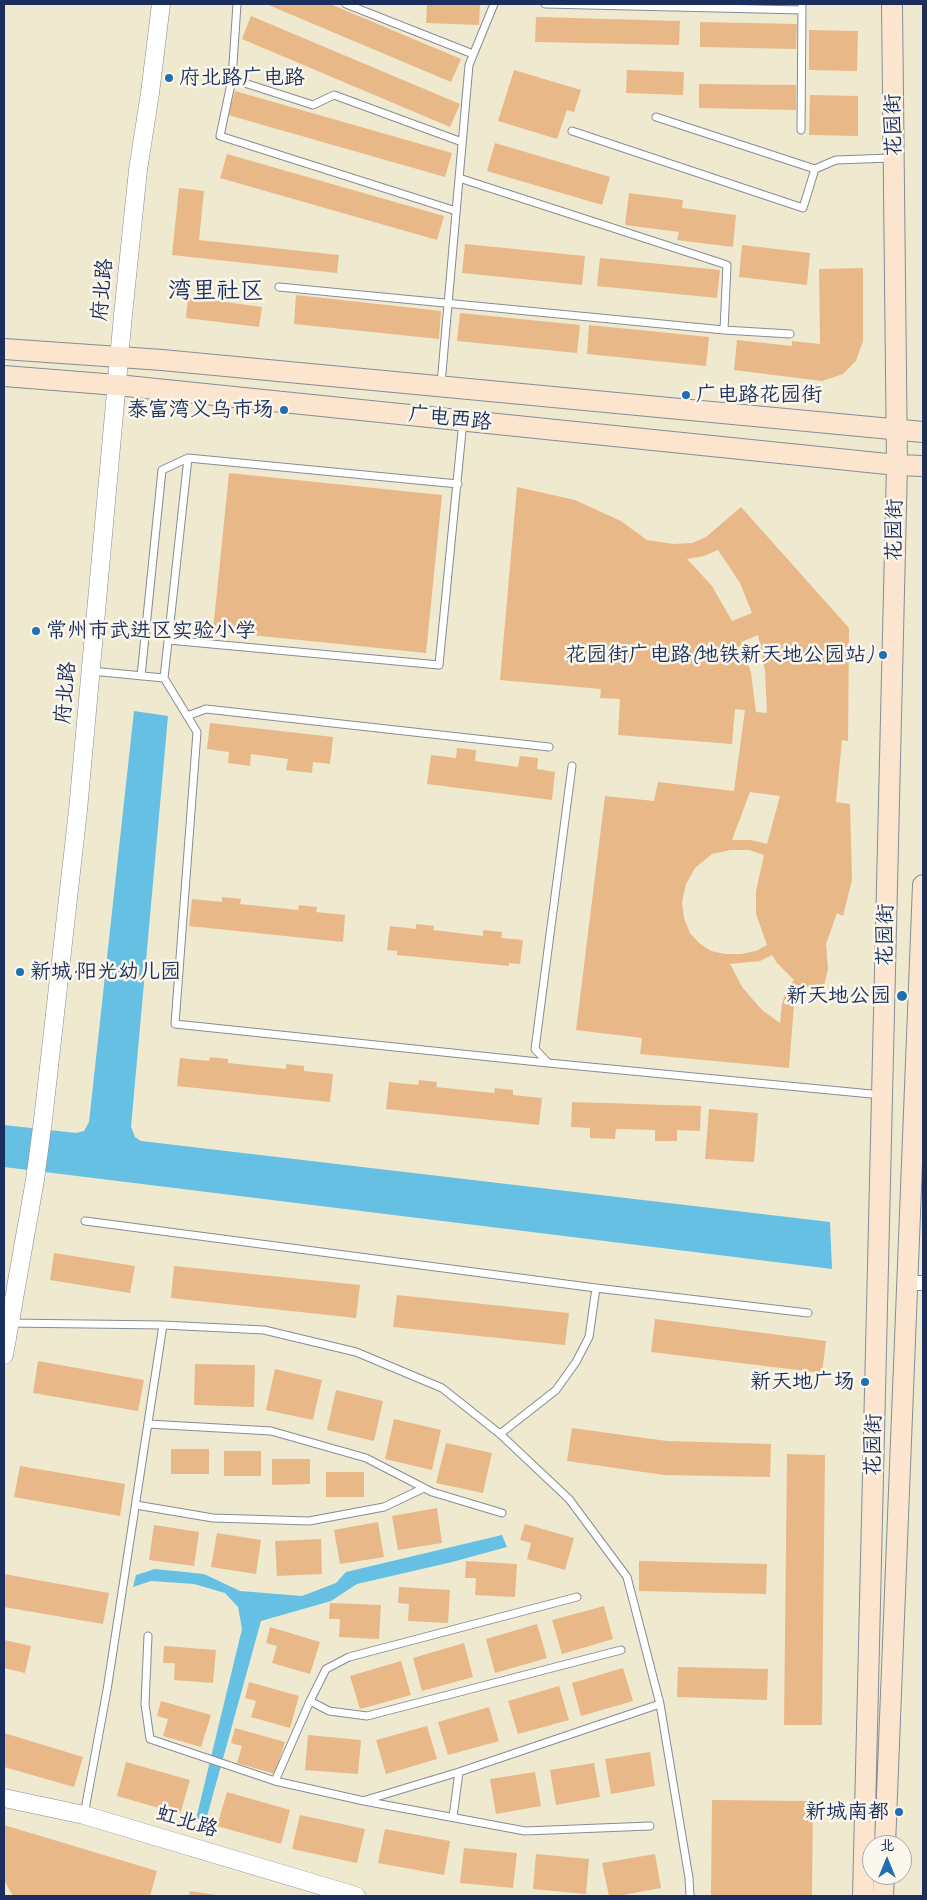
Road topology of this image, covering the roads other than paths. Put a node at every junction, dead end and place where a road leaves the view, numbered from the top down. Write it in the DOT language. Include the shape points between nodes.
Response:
graph roads {
  1 [pos="161,4"];
  2 [pos="236,4"];
  3 [pos="346,4"];
  4 [pos="494,4"];
  5 [pos="545,4"];
  6 [pos="892,4"];
  7 [pos="802,7"];
  8 [pos="473,54"];
  9 [pos="232,79"];
  10 [pos="656,116"];
  11 [pos="801,130"];
  12 [pos="572,131"];
  13 [pos="462,142"];
  14 [pos="894,158"];
  15 [pos="815,169"];
  16 [pos="459,178"];
  17 [pos="456,211"];
  18 [pos="279,287"];
  19 [pos="448,303"];
  20 [pos="724,330"];
  21 [pos="790,334"];
  22 [pos="4,349"];
  23 [pos="119,358"];
  24 [pos="4,376"];
  25 [pos="117,385"];
  26 [pos="440,386"];
  27 [pos="463,421"];
  28 [pos="897,430"];
  29 [pos="923,432"];
  30 [pos="188,458"];
  31 [pos="897,465"];
  32 [pos="923,466"];
  33 [pos="458,484"];
  34 [pos="168,640"];
  35 [pos="90,671"];
  36 [pos="141,676"];
  37 [pos="164,678"];
  38 [pos="187,716"];
  39 [pos="549,747"];
  40 [pos="572,766"];
  41 [pos="923,885"];
  42 [pos="548,1064"];
  43 [pos="882,1095"];
  44 [pos="85,1221"];
  45 [pos="915,1282"];
  46 [pos="596,1288"];
  47 [pos="808,1313"];
  48 [pos="6,1323"];
  49 [pos="163,1325"];
  50 [pos="4,1354"];
  51 [pos="148,1424"];
  52 [pos="500,1434"];
  53 [pos="424,1488"];
  54 [pos="136,1504"];
  55 [pos="502,1513"];
  56 [pos="578,1597"];
  57 [pos="148,1636"];
  58 [pos="621,1650"];
  59 [pos="310,1701"];
  60 [pos="660,1704"];
  61 [pos="458,1772"];
  62 [pos="275,1781"];
  63 [pos="4,1798"];
  64 [pos="364,1801"];
  65 [pos="84,1815"];
  66 [pos="453,1818"];
  67 [pos="650,1826"];
  68 [pos="886,1835"];
  69 [pos="356,1896"];
  70 [pos="690,1896"];
  71 [pos="863,1896"];
  1 -- 23 [label="street, 府北路" via="138,170"];
  2 -- 9 [label="lane"];
  3 -- 8 [label="lane"];
  4 -- 8 [label="lane"];
  5 -- 7 [label="lane"];
  6 -- 14 [label="main road, 花园街"];
  7 -- 11 [label="lane"];
  8 -- 13 [label="lane" via="469,65"];
  9 -- 13 [label="lane" via="313,105 334,95"];
  9 -- 17 [label="lane" via="220,136"];
  10 -- 15 [label="lane"];
  12 -- 15 [label="lane" via="803,208"];
  13 -- 16 [label="lane"];
  14 -- 15 [label="lane" via="836,160"];
  14 -- 28 [label="main road, 花园街"];
  16 -- 17 [label="lane"];
  16 -- 20 [label="lane" via="727,265"];
  17 -- 19 [label="lane"];
  18 -- 19 [label="lane"];
  19 -- 20 [label="lane"];
  19 -- 26 [label="lane"];
  20 -- 21 [label="lane"];
  22 -- 23 [label="main road, 广电西路"];
  23 -- 25 [label="street, 府北路"];
  23 -- 26 [label="main road, 广电西路"];
  24 -- 25 [label="main road, 广电西路"];
  25 -- 27 [label="main road, 广电西路"];
  25 -- 35 [label="street, 府北路"];
  26 -- 28 [label="main road, 广电西路"];
  27 -- 31 [label="main road, 广电西路"];
  27 -- 33 [label="lane"];
  28 -- 29 [label="main road, 广电西路"];
  28 -- 31 [label="main road, 花园街"];
  30 -- 33 [label="lane"];
  30 -- 34 [label="lane"];
  30 -- 36 [label="lane" via="162,470"];
  31 -- 32 [label="main road, 广电西路"];
  31 -- 43 [label="main road, 花园街"];
  33 -- 34 [label="lane" via="439,665"];
  34 -- 37 [label="lane"];
  35 -- 36 [label="lane"];
  35 -- 48 [label="street, 府北路" via="78,810 43,1120 35,1180"];
  36 -- 37 [label="lane"];
  37 -- 38 [label="lane"];
  38 -- 39 [label="lane" via="206,709"];
  38 -- 42 [label="lane" via="197,732 175,1024"];
  40 -- 42 [label="lane" via="535,1049"];
  41 -- 45 [label="main road, 花园街"];
  42 -- 43 [label="lane"];
  43 -- 71 [label="main road, 花园街"];
  44 -- 46 [label="lane"];
  45 -- 68 [label="main road, 花园街"];
  46 -- 47 [label="lane"];
  46 -- 52 [label="lane" via="589,1337 576,1362 556,1390"];
  48 -- 49 [label="lane"];
  48 -- 50 [label="street, 府北路"];
  49 -- 51 [label="lane"];
  49 -- 52 [label="lane" via="264,1330 356,1352 442,1388"];
  51 -- 53 [label="lane" via="271,1430 366,1458"];
  51 -- 54 [label="lane"];
  52 -- 60 [label="lane" via="569,1499 627,1577"];
  53 -- 54 [label="lane" via="384,1507 309,1520 213,1518"];
  53 -- 55 [label="lane"];
  54 -- 65 [label="lane"];
  56 -- 59 [label="lane" via="349,1657 326,1669"];
  57 -- 62 [label="lane" via="144,1704 150,1739"];
  58 -- 59 [label="lane" via="367,1716 329,1711"];
  59 -- 62 [label="lane"];
  60 -- 61 [label="lane"];
  60 -- 70 [label="lane"];
  61 -- 64 [label="lane"];
  61 -- 66 [label="lane"];
  62 -- 64 [label="lane"];
  63 -- 65 [label="street, 虹北路"];
  64 -- 66 [label="lane"];
  65 -- 69 [label="street, 虹北路"];
  66 -- 67 [label="lane" via="525,1832"];
}
